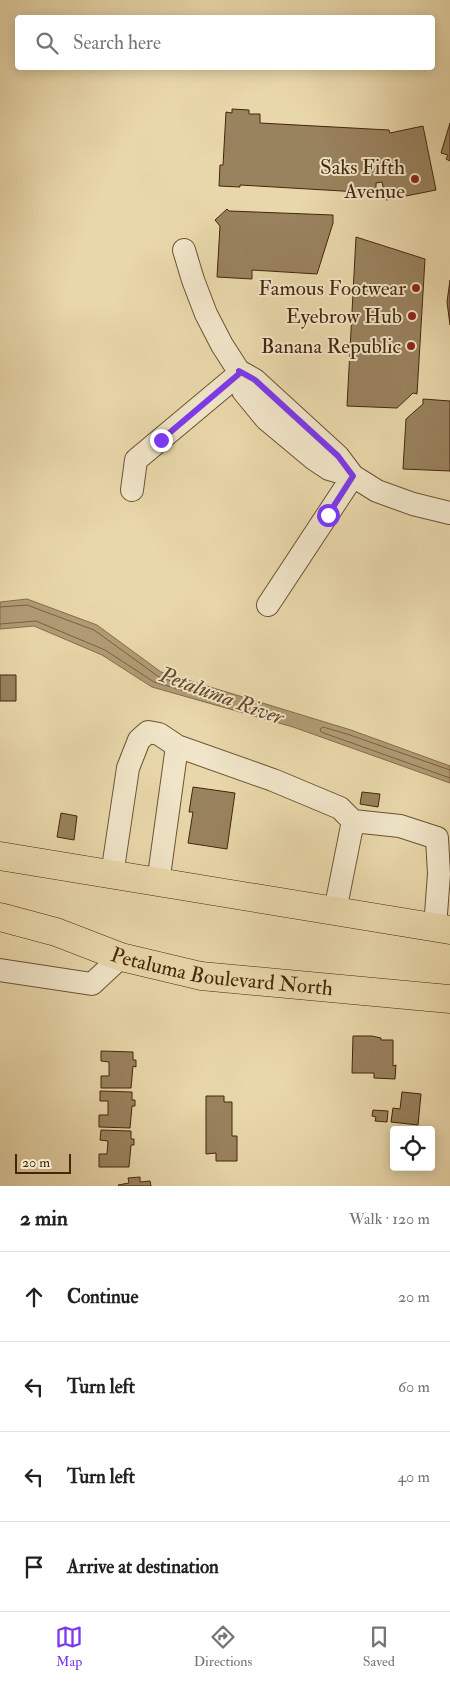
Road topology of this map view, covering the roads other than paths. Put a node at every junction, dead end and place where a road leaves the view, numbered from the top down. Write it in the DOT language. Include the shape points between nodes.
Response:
graph roads {
  1 [pos="184,250"];
  2 [pos="240,372"];
  3 [pos="353,476"];
  4 [pos="132,490"];
  5 [pos="450,513"];
  6 [pos="268,604"];
  7 [pos="177,746"];
  8 [pos="353,821"];
  9 [pos="0,856"];
  10 [pos="112,875"];
  11 [pos="158,883"];
  12 [pos="335,911"];
  13 [pos="0,917"];
  14 [pos="442,928"];
  15 [pos="121,957"];
  16 [pos="0,970"];
  17 [pos="450,999"];
  1 -- 2 [label="lane" via="206,314"];
  2 -- 3 [label="lane" via="255,380 338,456"];
  2 -- 4 [label="lane" via="136,460"];
  3 -- 5 [label="lane" via="377,491"];
  3 -- 6 [label="lane"];
  7 -- 8 [label="lane" via="340,808"];
  7 -- 10 [label="lane" via="159,734 148,732 139,740 128,768"];
  7 -- 11 [label="lane"];
  8 -- 12 [label="lane"];
  8 -- 14 [label="lane" via="400,826 437,838"];
  9 -- 10 [label="main road"];
  10 -- 11 [label="main road"];
  11 -- 12 [label="main road"];
  12 -- 14 [label="main road"];
  13 -- 15 [label="main road, Petaluma Boulevard North" via="56,932"];
  15 -- 16 [label="lane" via="92,984"];
  15 -- 17 [label="main road, Petaluma Boulevard North" via="201,976"];
}
